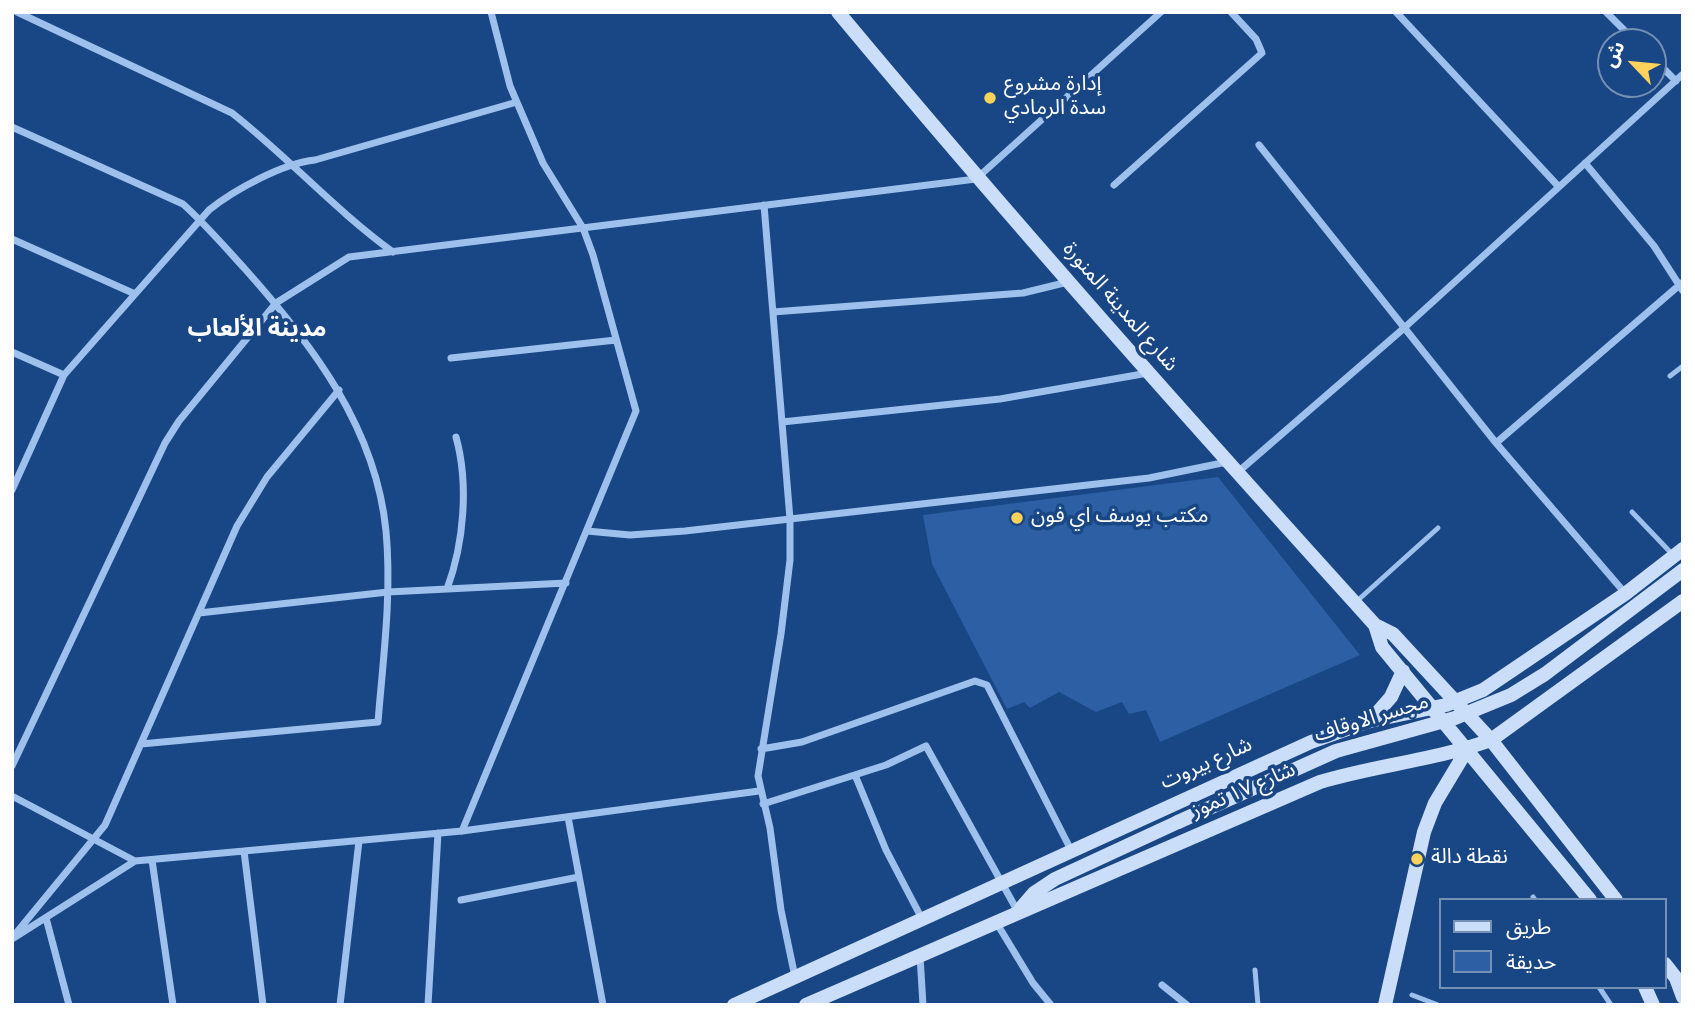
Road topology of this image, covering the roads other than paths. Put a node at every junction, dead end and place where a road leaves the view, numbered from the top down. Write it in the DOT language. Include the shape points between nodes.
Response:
graph roads {
  1 [pos="17,12"];
  2 [pos="491,12"];
  3 [pos="838,12"];
  4 [pos="1161,12"];
  5 [pos="1231,12"];
  6 [pos="1396,12"];
  7 [pos="1606,12"];
  8 [pos="1622,28"];
  9 [pos="1667,72"];
  10 [pos="1683,74"];
  11 [pos="1676,81"];
  12 [pos="517,102"];
  13 [pos="12,127"];
  14 [pos="1259,145"];
  15 [pos="1586,163"];
  16 [pos="290,166"];
  17 [pos="976,178"];
  18 [pos="1114,185"];
  19 [pos="1559,187"];
  20 [pos="764,205"];
  21 [pos="200,219"];
  22 [pos="583,228"];
  23 [pos="12,239"];
  24 [pos="393,252"];
  25 [pos="1068,282"];
  26 [pos="1681,286"];
  27 [pos="135,294"];
  28 [pos="276,303"];
  29 [pos="773,312"];
  30 [pos="1404,329"];
  31 [pos="616,340"];
  32 [pos="12,352"];
  33 [pos="451,358"];
  34 [pos="1683,366"];
  35 [pos="1148,373"];
  36 [pos="64,375"];
  37 [pos="1670,376"];
  38 [pos="339,390"];
  39 [pos="782,422"];
  40 [pos="456,437"];
  41 [pos="1496,443"];
  42 [pos="1232,467"];
  43 [pos="12,490"];
  44 [pos="1632,512"];
  45 [pos="790,519"];
  46 [pos="1438,528"];
  47 [pos="587,531"];
  48 [pos="1679,552"];
  49 [pos="1683,570"];
  50 [pos="566,583"];
  51 [pos="447,589"];
  52 [pos="388,592"];
  53 [pos="1625,594"];
  54 [pos="1683,601"];
  55 [pos="1355,603"];
  56 [pos="198,613"];
  57 [pos="1375,625"];
  58 [pos="1403,671"];
  59 [pos="1457,702"];
  60 [pos="1435,708"];
  61 [pos="1370,721"];
  62 [pos="1491,740"];
  63 [pos="141,744"];
  64 [pos="1468,748"];
  65 [pos="761,749"];
  66 [pos="12,766"];
  67 [pos="855,775"];
  68 [pos="759,790"];
  69 [pos="12,796"];
  70 [pos="763,804"];
  71 [pos="568,817"];
  72 [pos="462,831"];
  73 [pos="438,833"];
  74 [pos="94,841"];
  75 [pos="359,841"];
  76 [pos="1070,850"];
  77 [pos="244,851"];
  78 [pos="152,860"];
  79 [pos="135,862"];
  80 [pos="579,877"];
  81 [pos="1055,879"];
  82 [pos="1002,882"];
  83 [pos="1588,898"];
  84 [pos="1614,898"];
  85 [pos="461,900"];
  86 [pos="1018,912"];
  87 [pos="921,917"];
  88 [pos="46,918"];
  89 [pos="996,921"];
  90 [pos="12,939"];
  91 [pos="920,957"];
  92 [pos="1667,967"];
  93 [pos="1255,970"];
  94 [pos="796,977"];
  95 [pos="1162,985"];
  96 [pos="1600,989"];
  97 [pos="1646,989"];
  98 [pos="1412,995"];
  99 [pos="1683,996"];
  100 [pos="69,1005"];
  101 [pos="173,1005"];
  102 [pos="263,1005"];
  103 [pos="340,1005"];
  104 [pos="428,1005"];
  105 [pos="603,1005"];
  106 [pos="734,1005"];
  107 [pos="806,1005"];
  108 [pos="923,1005"];
  109 [pos="1051,1005"];
  110 [pos="1187,1005"];
  111 [pos="1258,1005"];
  112 [pos="1385,1005"];
  113 [pos="1438,1005"];
  114 [pos="1611,1005"];
  115 [pos="1653,1005"];
  1 -- 16 [label="street" via="232,113"];
  2 -- 12 [label="street"];
  3 -- 17 [label="street, شارع المدينة المنورة"];
  4 -- 17 [label="street"];
  5 -- 18 [label="street" via="1256,39 1262,53"];
  6 -- 19 [label="street"];
  7 -- 8 [label="street"];
  9 -- 11 [label="street"];
  10 -- 11 [label="street"];
  11 -- 15 [label="street"];
  12 -- 16 [label="street"];
  12 -- 22 [label="street" via="543,163"];
  13 -- 21 [label="street" via="173,199"];
  14 -- 30 [label="street"];
  15 -- 19 [label="street"];
  15 -- 26 [label="street"];
  16 -- 21 [label="street" via="225,197"];
  16 -- 24 [label="street"];
  17 -- 20 [label="street"];
  17 -- 25 [label="street, شارع المدينة المنورة"];
  19 -- 30 [label="street"];
  20 -- 22 [label="street"];
  20 -- 29 [label="street"];
  21 -- 27 [label="street"];
  21 -- 28 [label="street"];
  22 -- 24 [label="street"];
  22 -- 31 [label="street"];
  23 -- 27 [label="street"];
  24 -- 28 [label="street" via="349,257"];
  25 -- 29 [label="street" via="1023,293"];
  25 -- 35 [label="street, شارع المدينة المنورة"];
  26 -- 41 [label="street"];
  27 -- 36 [label="street"];
  28 -- 38 [label="street"];
  28 -- 66 [label="street" via="165,443"];
  29 -- 39 [label="street"];
  30 -- 41 [label="street"];
  30 -- 42 [label="street"];
  31 -- 33 [label="street"];
  31 -- 47 [label="street" via="635,411"];
  32 -- 36 [label="street"];
  34 -- 37 [label="lane"];
  35 -- 39 [label="street" via="1000,399"];
  35 -- 42 [label="street, شارع المدينة المنورة"];
  36 -- 43 [label="street"];
  38 -- 52 [label="street" via="376,477 386,531"];
  38 -- 56 [label="street" via="267,477 237,526"];
  39 -- 45 [label="street"];
  40 -- 51 [label="street" via="464,466 461,519"];
  41 -- 53 [label="street"];
  42 -- 45 [label="street"];
  42 -- 55 [label="street, شارع المدينة المنورة"];
  44 -- 48 [label="lane"];
  45 -- 47 [label="street" via="630,535"];
  45 -- 65 [label="street" via="781,635"];
  46 -- 55 [label="lane"];
  47 -- 50 [label="street"];
  48 -- 53 [label="street, شارع بيروت"];
  49 -- 81 [label="street, مجسر الاوقاف, bridge" via="1511,695 1455,718 1336,751"];
  50 -- 51 [label="street"];
  50 -- 72 [label="street"];
  51 -- 52 [label="street"];
  52 -- 56 [label="street"];
  52 -- 63 [label="street" via="378,722"];
  53 -- 59 [label="street, شارع بيروت" via="1495,683"];
  54 -- 62 [label="street, شارع ١٧ تموز"];
  55 -- 57 [label="street, شارع المدينة المنورة"];
  56 -- 63 [label="street"];
  57 -- 58 [label="street" via="1382,647"];
  57 -- 59 [label="street" via="1393,634"];
  58 -- 60 [label="street"];
  58 -- 61 [label="street" via="1391,697"];
  59 -- 60 [label="street, شارع بيروت"];
  59 -- 62 [label="street"];
  60 -- 61 [label="street, شارع بيروت"];
  60 -- 64 [label="street"];
  61 -- 76 [label="street, شارع بيروت" via="1311,742"];
  62 -- 64 [label="street, شارع ١٧ تموز"];
  62 -- 84 [label="street"];
  63 -- 74 [label="street"];
  64 -- 83 [label="street"];
  64 -- 86 [label="street, شارع ١٧ تموز" via="1320,782"];
  64 -- 112 [label="street" via="1435,803 1424,832"];
  65 -- 68 [label="street"];
  65 -- 76 [label="street" via="802,742 982,682 988,685"];
  67 -- 70 [label="street"];
  67 -- 82 [label="street" via="926,746"];
  67 -- 87 [label="street"];
  68 -- 70 [label="street"];
  68 -- 71 [label="street"];
  69 -- 74 [label="street"];
  70 -- 94 [label="street"];
  71 -- 72 [label="street"];
  71 -- 80 [label="street"];
  72 -- 73 [label="street"];
  73 -- 75 [label="street"];
  73 -- 104 [label="street"];
  74 -- 79 [label="street"];
  74 -- 90 [label="street"];
  75 -- 77 [label="street"];
  75 -- 103 [label="street"];
  76 -- 82 [label="street, شارع بيروت"];
  77 -- 78 [label="street"];
  77 -- 102 [label="street"];
  78 -- 79 [label="street"];
  78 -- 101 [label="street"];
  79 -- 88 [label="street"];
  80 -- 85 [label="street"];
  80 -- 105 [label="street"];
  81 -- 82 [label="street, مجسر الاوقاف"];
  81 -- 86 [label="street, مجسر الاوقاف" via="1034,893"];
  82 -- 86 [label="street"];
  82 -- 87 [label="street, شارع بيروت"];
  86 -- 89 [label="street, شارع ١٧ تموز"];
  87 -- 94 [label="street, شارع بيروت"];
  88 -- 90 [label="street"];
  88 -- 100 [label="street"];
  89 -- 91 [label="street, شارع ١٧ تموز"];
  89 -- 109 [label="street"];
  91 -- 107 [label="street, شارع ١٧ تموز"];
  91 -- 108 [label="street"];
  92 -- 99 [label="street"];
  93 -- 111 [label="lane"];
  94 -- 106 [label="street, شارع بيروت"];
  95 -- 110 [label="street"];
  96 -- 114 [label="lane"];
  97 -- 115 [label="street"];
  98 -- 113 [label="lane"];
}
